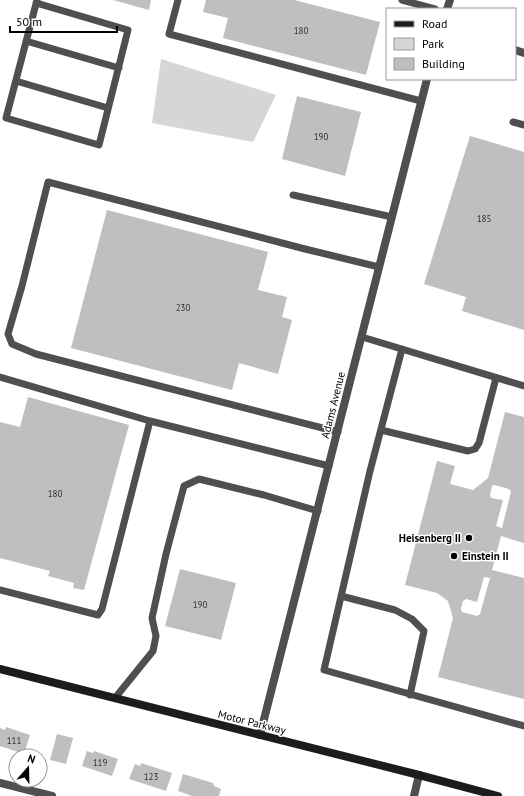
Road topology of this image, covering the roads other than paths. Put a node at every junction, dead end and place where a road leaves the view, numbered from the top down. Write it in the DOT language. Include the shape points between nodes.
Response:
graph roads {
  1 [pos="178,0"];
  2 [pos="402,0"];
  3 [pos="37,1"];
  4 [pos="432,8"];
  5 [pos="26,41"];
  6 [pos="119,68"];
  7 [pos="427,80"];
  8 [pos="16,81"];
  9 [pos="421,101"];
  10 [pos="108,108"];
  11 [pos="513,122"];
  12 [pos="524,125"];
  13 [pos="293,195"];
  14 [pos="392,217"];
  15 [pos="379,267"];
  16 [pos="362,337"];
  17 [pos="402,349"];
  18 [pos="0,378"];
  19 [pos="496,378"];
  20 [pos="524,386"];
  21 [pos="150,420"];
  22 [pos="381,430"];
  23 [pos="338,432"];
  24 [pos="329,466"];
  25 [pos="318,511"];
  26 [pos="0,590"];
  27 [pos="341,596"];
  28 [pos="0,669"];
  29 [pos="410,694"];
  30 [pos="116,698"];
  31 [pos="524,726"];
  32 [pos="260,735"];
  33 [pos="419,775"];
  34 [pos="0,783"];
  35 [pos="52,796"];
  36 [pos="414,796"];
  37 [pos="498,796"];
  1 -- 9 [label="lane" via="169,34"];
  2 -- 4 [label="lane"];
  3 -- 5 [label="lane"];
  3 -- 6 [label="lane" via="128,30"];
  5 -- 6 [label="lane"];
  5 -- 8 [label="lane"];
  6 -- 10 [label="lane"];
  7 -- 9 [label="street, Adams Avenue"];
  8 -- 10 [label="lane"];
  8 -- 10 [label="lane" via="6,118 70,137 99,145"];
  9 -- 14 [label="street, Adams Avenue"];
  11 -- 12 [label="lane"];
  13 -- 14 [label="lane"];
  14 -- 15 [label="street, Adams Avenue"];
  15 -- 16 [label="street, Adams Avenue"];
  15 -- 23 [label="lane" via="48,182 8,334 12,344 36,354"];
  16 -- 17 [label="lane"];
  16 -- 23 [label="street, Adams Avenue"];
  17 -- 19 [label="lane"];
  17 -- 22 [label="lane"];
  18 -- 21 [label="lane"];
  19 -- 20 [label="lane"];
  19 -- 22 [label="lane" via="479,443 475,449 468,451"];
  21 -- 24 [label="lane"];
  21 -- 26 [label="lane" via="102,609 98,615"];
  22 -- 27 [label="lane"];
  23 -- 24 [label="street, Adams Avenue"];
  24 -- 25 [label="street, Adams Avenue"];
  25 -- 30 [label="lane" via="199,479 184,486 152,618 156,636 153,651"];
  25 -- 32 [label="street, Adams Avenue"];
  27 -- 29 [label="lane" via="395,610 412,619 424,631"];
  27 -- 29 [label="lane" via="324,670"];
  28 -- 30 [label="main road, Motor Parkway"];
  29 -- 31 [label="lane"];
  30 -- 32 [label="main road, Motor Parkway"];
  32 -- 33 [label="main road, Motor Parkway"];
  33 -- 36 [label="street"];
  33 -- 37 [label="main road, Motor Parkway"];
  34 -- 35 [label="street"];
}
